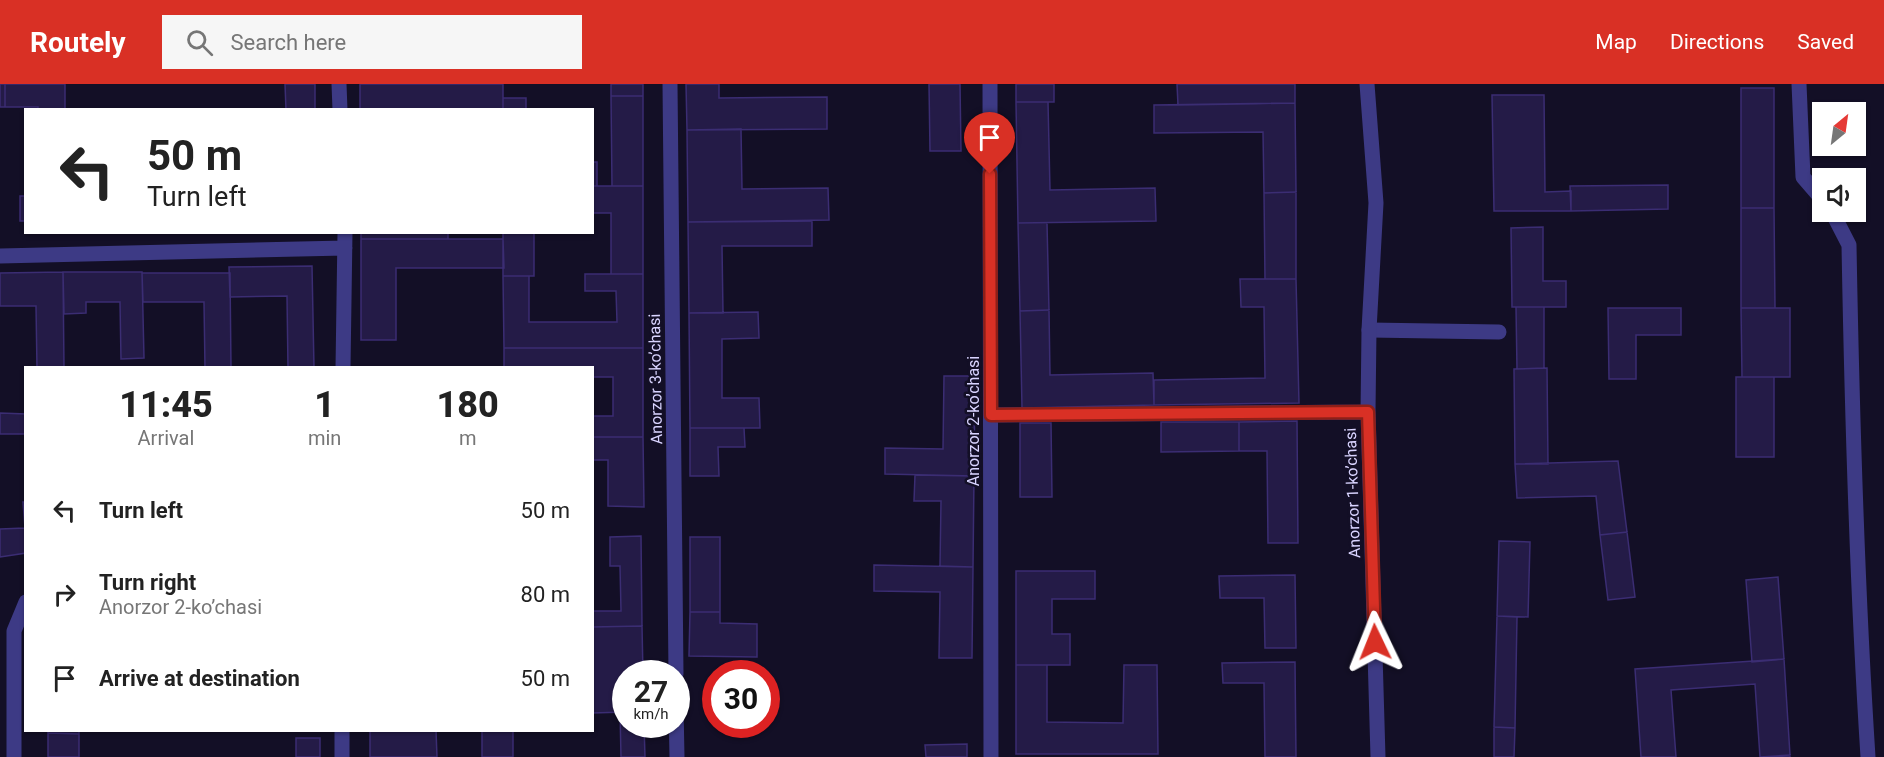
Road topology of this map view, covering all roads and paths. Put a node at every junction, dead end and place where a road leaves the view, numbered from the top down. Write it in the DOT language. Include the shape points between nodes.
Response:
graph roads {
  1 [pos="339,84"];
  2 [pos="670,84"];
  3 [pos="990,84"];
  4 [pos="1368,84"];
  5 [pos="1799,84"];
  6 [pos="340,108"];
  7 [pos="1812,187"];
  8 [pos="1837,222"];
  9 [pos="345,234"];
  10 [pos="345,249"];
  11 [pos="0,256"];
  12 [pos="1369,330"];
  13 [pos="1499,332"];
  14 [pos="344,366"];
  15 [pos="1368,412"];
  16 [pos="991,415"];
  17 [pos="24,607"];
  18 [pos="676,660"];
  19 [pos="342,732"];
  20 [pos="677,738"];
  21 [pos="14,757"];
  22 [pos="342,757"];
  23 [pos="677,757"];
  24 [pos="991,757"];
  25 [pos="1378,757"];
  26 [pos="1868,757"];
  1 -- 6 [label="street"];
  2 -- 18 [label="street, Аnorzor 3-koʼchasi"];
  3 -- 16 [label="street, Аnorzor 2-koʼchasi"];
  4 -- 12 [label="street, Аnorzor 1-koʼchasi" via="1376,203"];
  5 -- 7 [label="street" via="1803,177"];
  8 -- 26 [label="street" via="1849,245 1854,475"];
  9 -- 10 [label="street"];
  10 -- 11 [label="street"];
  10 -- 14 [label="street"];
  12 -- 13 [label="street"];
  12 -- 15 [label="street, Аnorzor 1-koʼchasi"];
  15 -- 16 [label="street"];
  15 -- 25 [label="street, Аnorzor 1-koʼchasi"];
  16 -- 24 [label="street, Аnorzor 2-koʼchasi"];
  17 -- 21 [label="street" via="14,631"];
  19 -- 22 [label="street"];
  20 -- 23 [label="street"];
}
